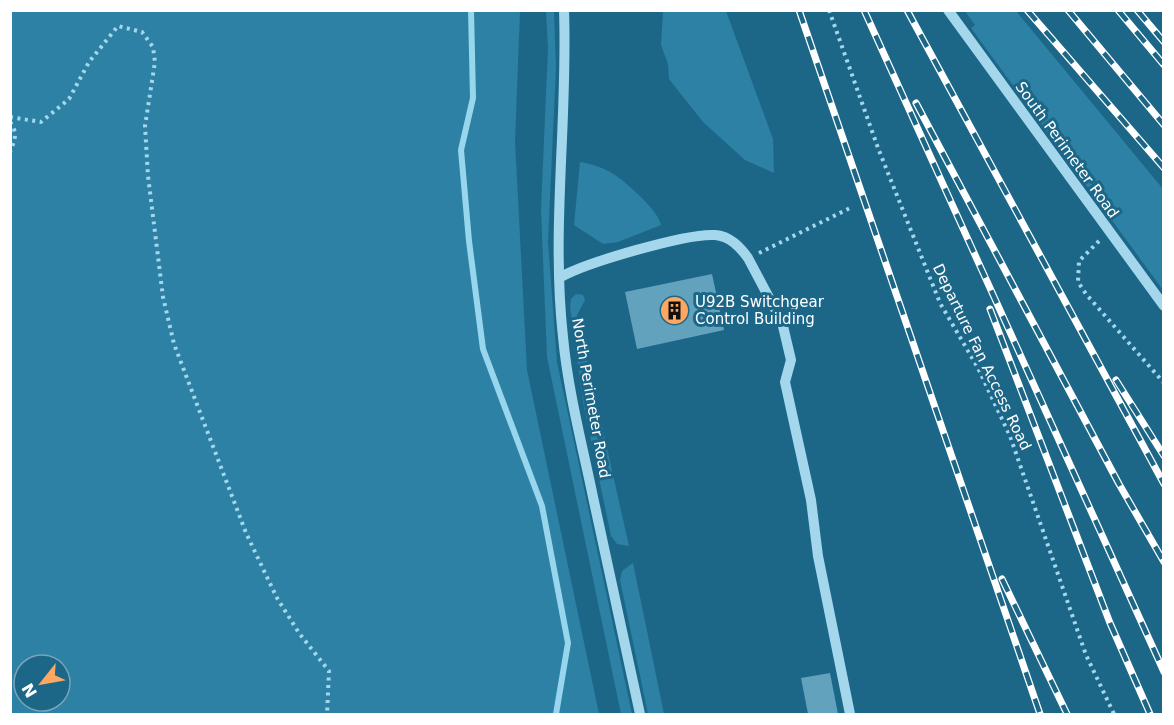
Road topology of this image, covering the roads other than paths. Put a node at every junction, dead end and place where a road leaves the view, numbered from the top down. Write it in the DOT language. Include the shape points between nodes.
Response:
graph roads {
  1 [pos="564,10"];
  2 [pos="948,10"];
  3 [pos="559,278"];
  4 [pos="1164,306"];
  5 [pos="640,714"];
  6 [pos="850,714"];
  1 -- 3 [label="lane, North Perimeter Road" via="567,76"];
  2 -- 4 [label="lane, South Perimeter Road"];
  3 -- 5 [label="lane, North Perimeter Road" via="563,338 575,412"];
  3 -- 6 [label="lane" via="597,261 703,235 726,237 748,258 782,322 791,360 785,382 812,500 818,556"];
}
